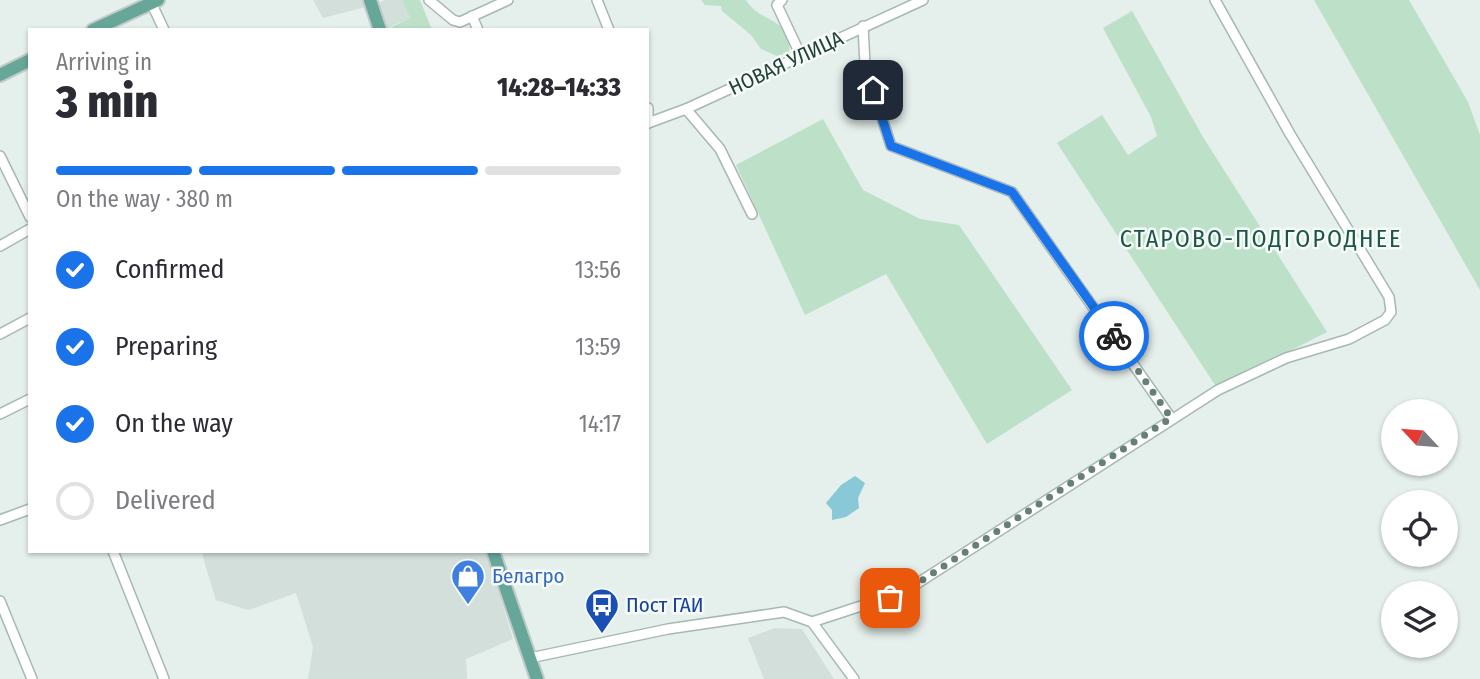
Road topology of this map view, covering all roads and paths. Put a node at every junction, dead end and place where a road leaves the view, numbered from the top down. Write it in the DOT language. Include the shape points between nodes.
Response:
graph roads {
  1 [pos="370,0"];
  2 [pos="429,0"];
  3 [pos="508,0"];
  4 [pos="597,0"];
  5 [pos="782,0"];
  6 [pos="923,0"];
  7 [pos="1215,0"];
  8 [pos="153,1"];
  9 [pos="472,16"];
  10 [pos="863,26"];
  11 [pos="97,28"];
  12 [pos="163,28"];
  13 [pos="379,28"];
  14 [pos="477,28"];
  15 [pos="608,28"];
  16 [pos="801,55"];
  17 [pos="28,61"];
  18 [pos="0,75"];
  19 [pos="687,110"];
  20 [pos="649,123"];
  21 [pos="0,156"];
  22 [pos="28,214"];
  23 [pos="752,214"];
  24 [pos="28,230"];
  25 [pos="0,246"];
  26 [pos="28,319"];
  27 [pos="0,334"];
  28 [pos="28,400"];
  29 [pos="0,414"];
  30 [pos="1171,418"];
  31 [pos="28,510"];
  32 [pos="0,520"];
  33 [pos="114,553"];
  34 [pos="495,553"];
  35 [pos="0,601"];
  36 [pos="812,622"];
  37 [pos="530,658"];
  38 [pos="32,679"];
  39 [pos="164,679"];
  40 [pos="537,679"];
  41 [pos="855,679"];
  1 -- 13 [label="main road"];
  2 -- 9 [label="street" via="457,22"];
  3 -- 9 [label="street"];
  4 -- 15 [label="street"];
  5 -- 16 [label="street" via="777,5"];
  6 -- 10 [label="street, НОВАЯ УЛИЦА"];
  7 -- 30 [label="street" via="1389,297 1391,312 1349,339 1259,369"];
  8 -- 11 [label="main road"];
  8 -- 12 [label="street"];
  9 -- 14 [label="street"];
  10 -- 16 [label="street, НОВАЯ УЛИЦА"];
  10 -- 30 [label="street" via="865,64 891,146 1012,192"];
  16 -- 19 [label="street, НОВАЯ УЛИЦА"];
  17 -- 18 [label="main road"];
  19 -- 20 [label="street, НОВАЯ УЛИЦА"];
  19 -- 23 [label="street" via="720,149"];
  21 -- 22 [label="street"];
  24 -- 25 [label="street"];
  26 -- 27 [label="street"];
  28 -- 29 [label="street"];
  30 -- 36 [label="street" via="904,592"];
  31 -- 32 [label="street"];
  33 -- 39 [label="street"];
  34 -- 37 [label="main road"];
  35 -- 38 [label="street"];
  36 -- 37 [label="street" via="774,611"];
  36 -- 41 [label="street"];
  37 -- 40 [label="main road"];
}
